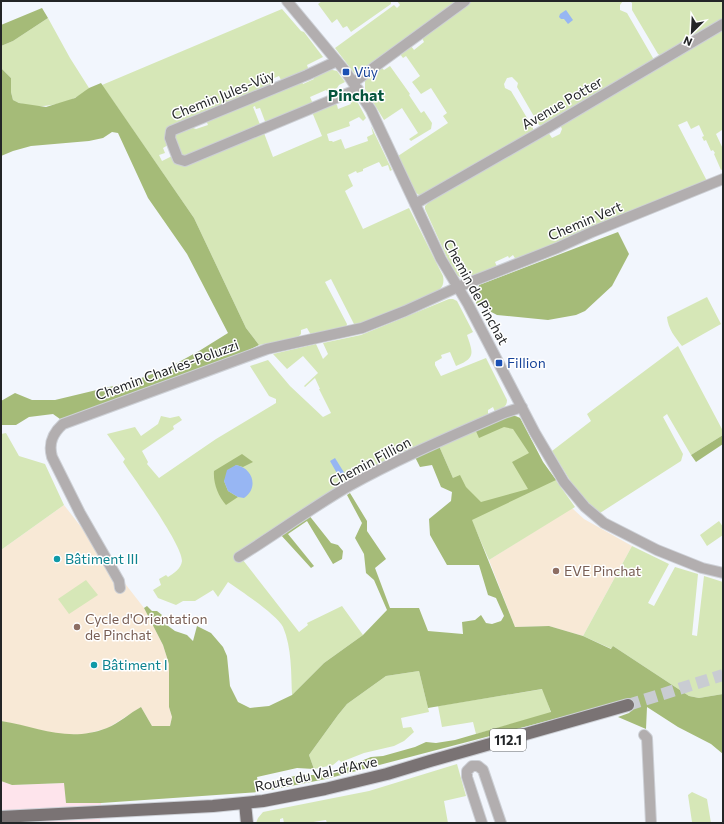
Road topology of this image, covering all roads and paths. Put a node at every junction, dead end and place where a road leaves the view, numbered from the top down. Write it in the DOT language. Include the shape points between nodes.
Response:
graph roads {
  1 [pos="287,1"];
  2 [pos="465,1"];
  3 [pos="723,24"];
  4 [pos="337,61"];
  5 [pos="356,86"];
  6 [pos="723,178"];
  7 [pos="415,204"];
  8 [pos="458,287"];
  9 [pos="522,407"];
  10 [pos="239,557"];
  11 [pos="723,573"];
  12 [pos="120,588"];
  13 [pos="628,705"];
  14 [pos="644,735"];
  15 [pos="245,803"];
  16 [pos="1,817"];
  17 [pos="247,823"];
  18 [pos="482,823"];
  19 [pos="501,823"];
  20 [pos="651,823"];
  1 -- 4 [label="street, Chemin de Pinchat"];
  2 -- 5 [label="street"];
  3 -- 7 [label="street, Avenue Potter"];
  4 -- 5 [label="street, Chemin de Pinchat"];
  4 -- 5 [label="street, Chemin Jules-Vüy" via="171,131 170,138 178,159 185,161"];
  5 -- 7 [label="street, Chemin de Pinchat" via="379,126"];
  6 -- 8 [label="street, Chemin Vert"];
  7 -- 8 [label="street, Chemin de Pinchat" via="441,259"];
  8 -- 9 [label="street, Chemin de Pinchat"];
  8 -- 12 [label="street, Chemin Charles-Poluzzi" via="362,328 267,349 63,424 51,442 52,456 80,513 119,581"];
  9 -- 10 [label="street, Chemin Fillion" via="362,479 306,512"];
  9 -- 11 [label="street, Chemin de Pinchat" via="564,482 598,519 657,550 702,568"];
  13 -- 15 [label="main road, Route du Val-d'Arve / 112.1" via="387,774 296,795"];
  14 -- 20 [label="street" via="647,738"];
  15 -- 16 [label="main road, Route du Val-d'Arve / 112.1"];
  15 -- 17 [label="main road"];
  18 -- 19 [label="street" via="467,777 467,771 472,766 478,766 483,770"];
}
